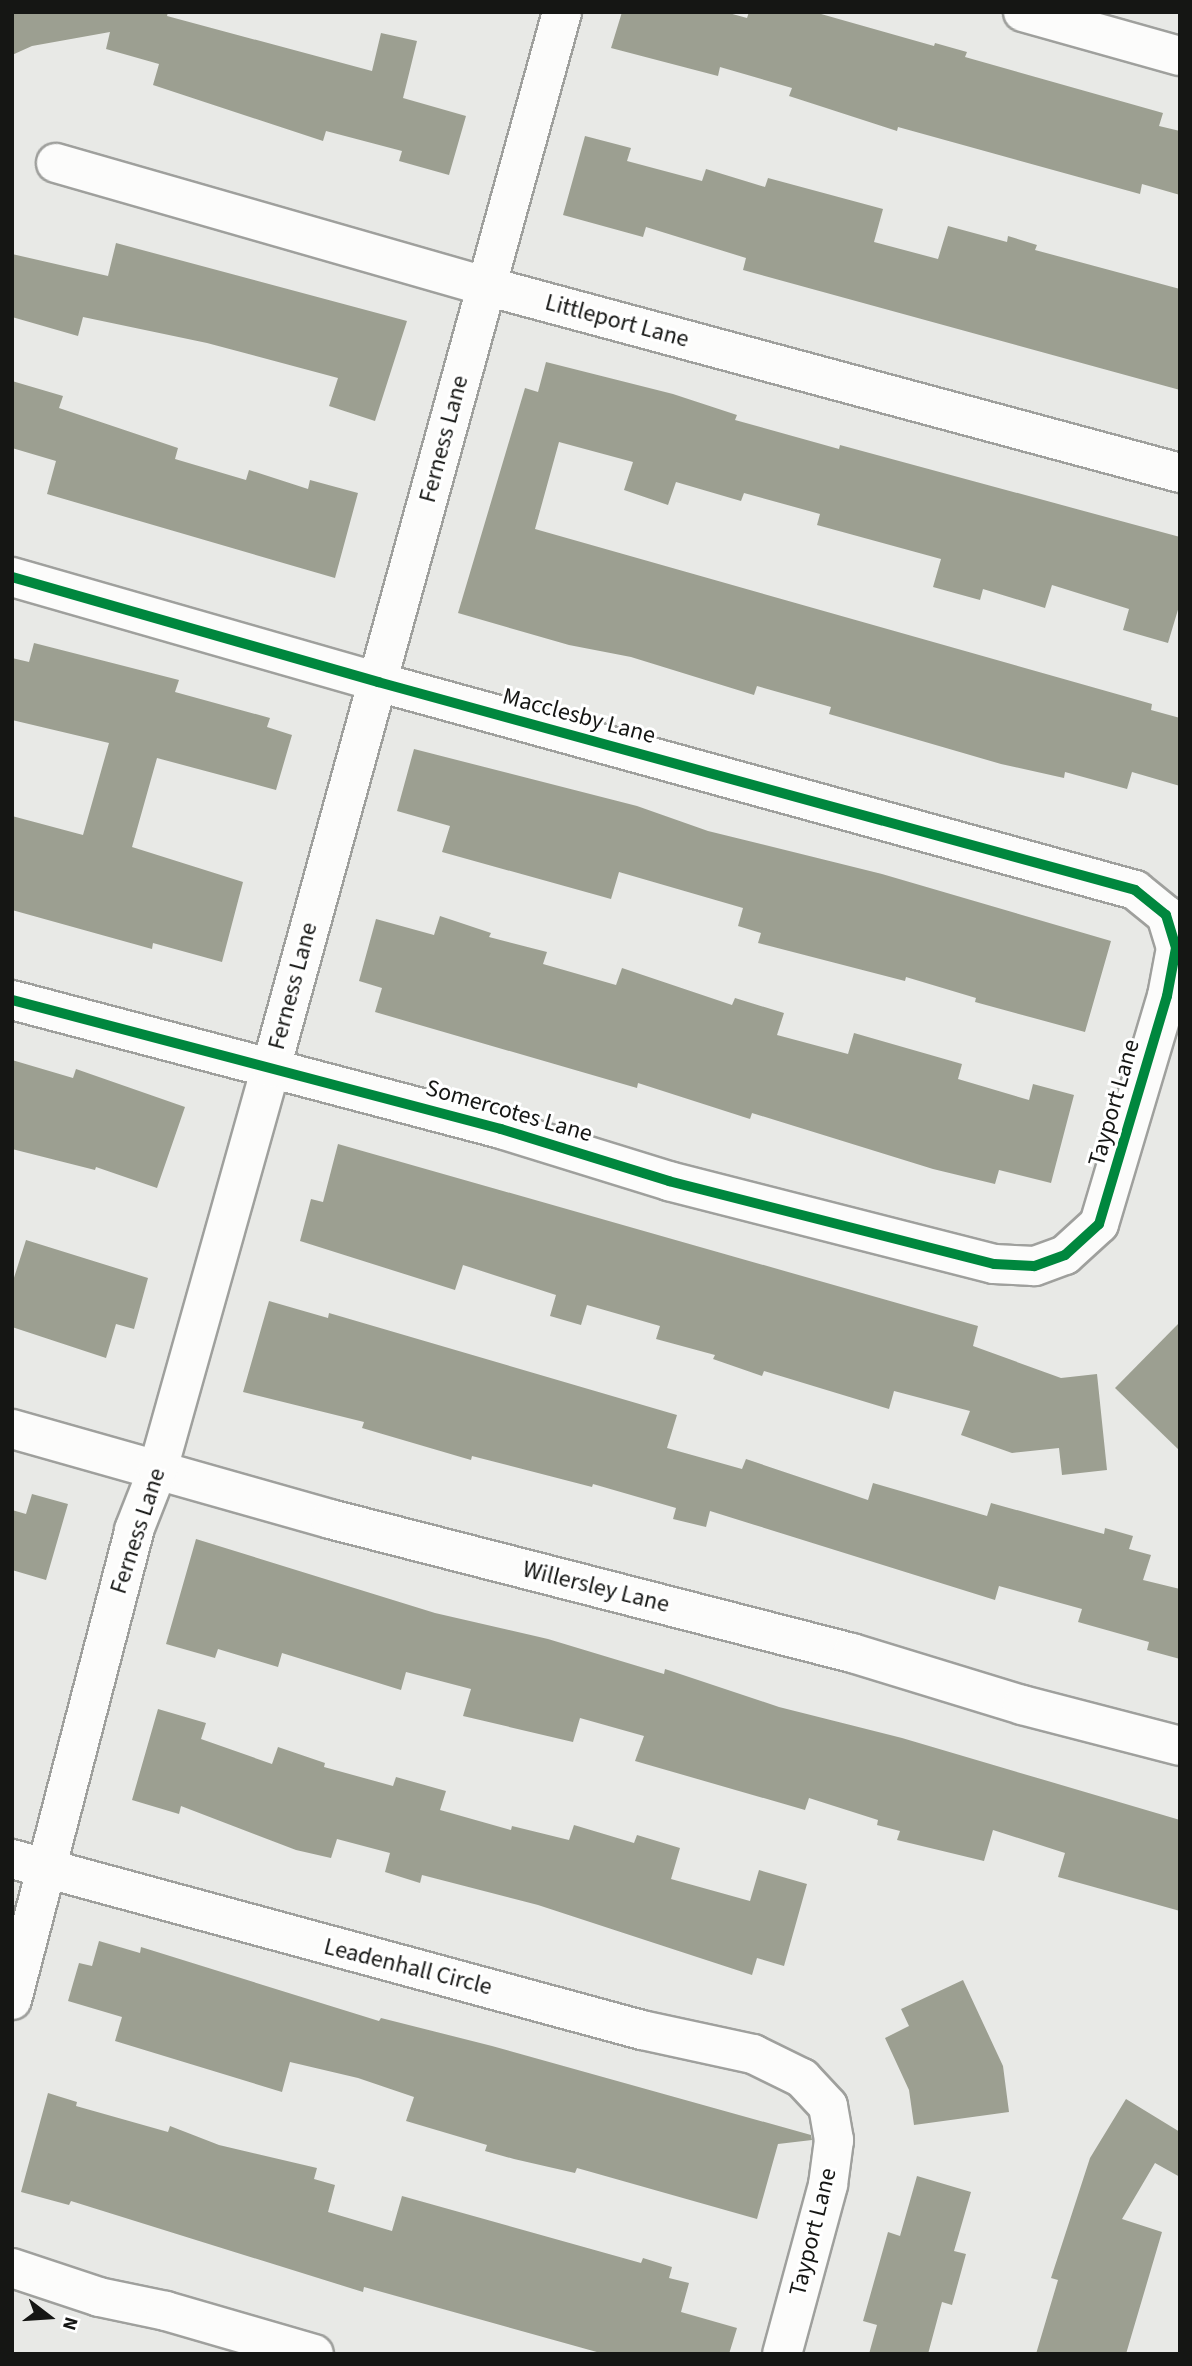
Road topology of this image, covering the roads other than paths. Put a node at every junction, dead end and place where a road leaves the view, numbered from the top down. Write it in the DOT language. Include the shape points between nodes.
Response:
graph roads {
  1 [pos="562,12"];
  2 [pos="1023,12"];
  3 [pos="1180,56"];
  4 [pos="56,163"];
  5 [pos="486,286"];
  6 [pos="1180,473"];
  7 [pos="12,577"];
  8 [pos="378,682"];
  9 [pos="1135,890"];
  10 [pos="12,1000"];
  11 [pos="271,1068"];
  12 [pos="993,1264"];
  13 [pos="12,1429"];
  14 [pos="158,1469"];
  15 [pos="1180,1746"];
  16 [pos="30,1864"];
  17 [pos="12,2000"];
  18 [pos="802,2078"];
  19 [pos="12,2268"];
  20 [pos="314,2354"];
  21 [pos="782,2354"];
  1 -- 5 [label="street, Ferness Lane"];
  2 -- 3 [label="street"];
  4 -- 5 [label="street, Littleport Lane"];
  5 -- 6 [label="street, Littleport Lane"];
  5 -- 8 [label="street, Ferness Lane"];
  7 -- 8 [label="street, Macclesby Lane"];
  8 -- 9 [label="street, Macclesby Lane"];
  8 -- 11 [label="street, Ferness Lane"];
  9 -- 12 [label="street, Tayport Lane" via="1166,915 1176,948 1167,996 1099,1224 1065,1255 1034,1266"];
  10 -- 11 [label="street, Somercotes Lane"];
  11 -- 12 [label="street, Somercotes Lane" via="501,1129 669,1181"];
  11 -- 14 [label="street, Ferness Lane"];
  13 -- 14 [label="street, Willersley Lane"];
  14 -- 15 [label="street, Willersley Lane" via="330,1519 852,1653 1021,1705"];
  14 -- 16 [label="street, Ferness Lane" via="134,1530"];
  16 -- 17 [label="street, Ferness Lane"];
  16 -- 18 [label="street, Leadenhall Circle" via="642,2030 753,2054"];
  18 -- 21 [label="street, Tayport Lane" via="828,2106 834,2140 828,2185"];
  19 -- 20 [label="street" via="99,2297 166,2311"];
}
